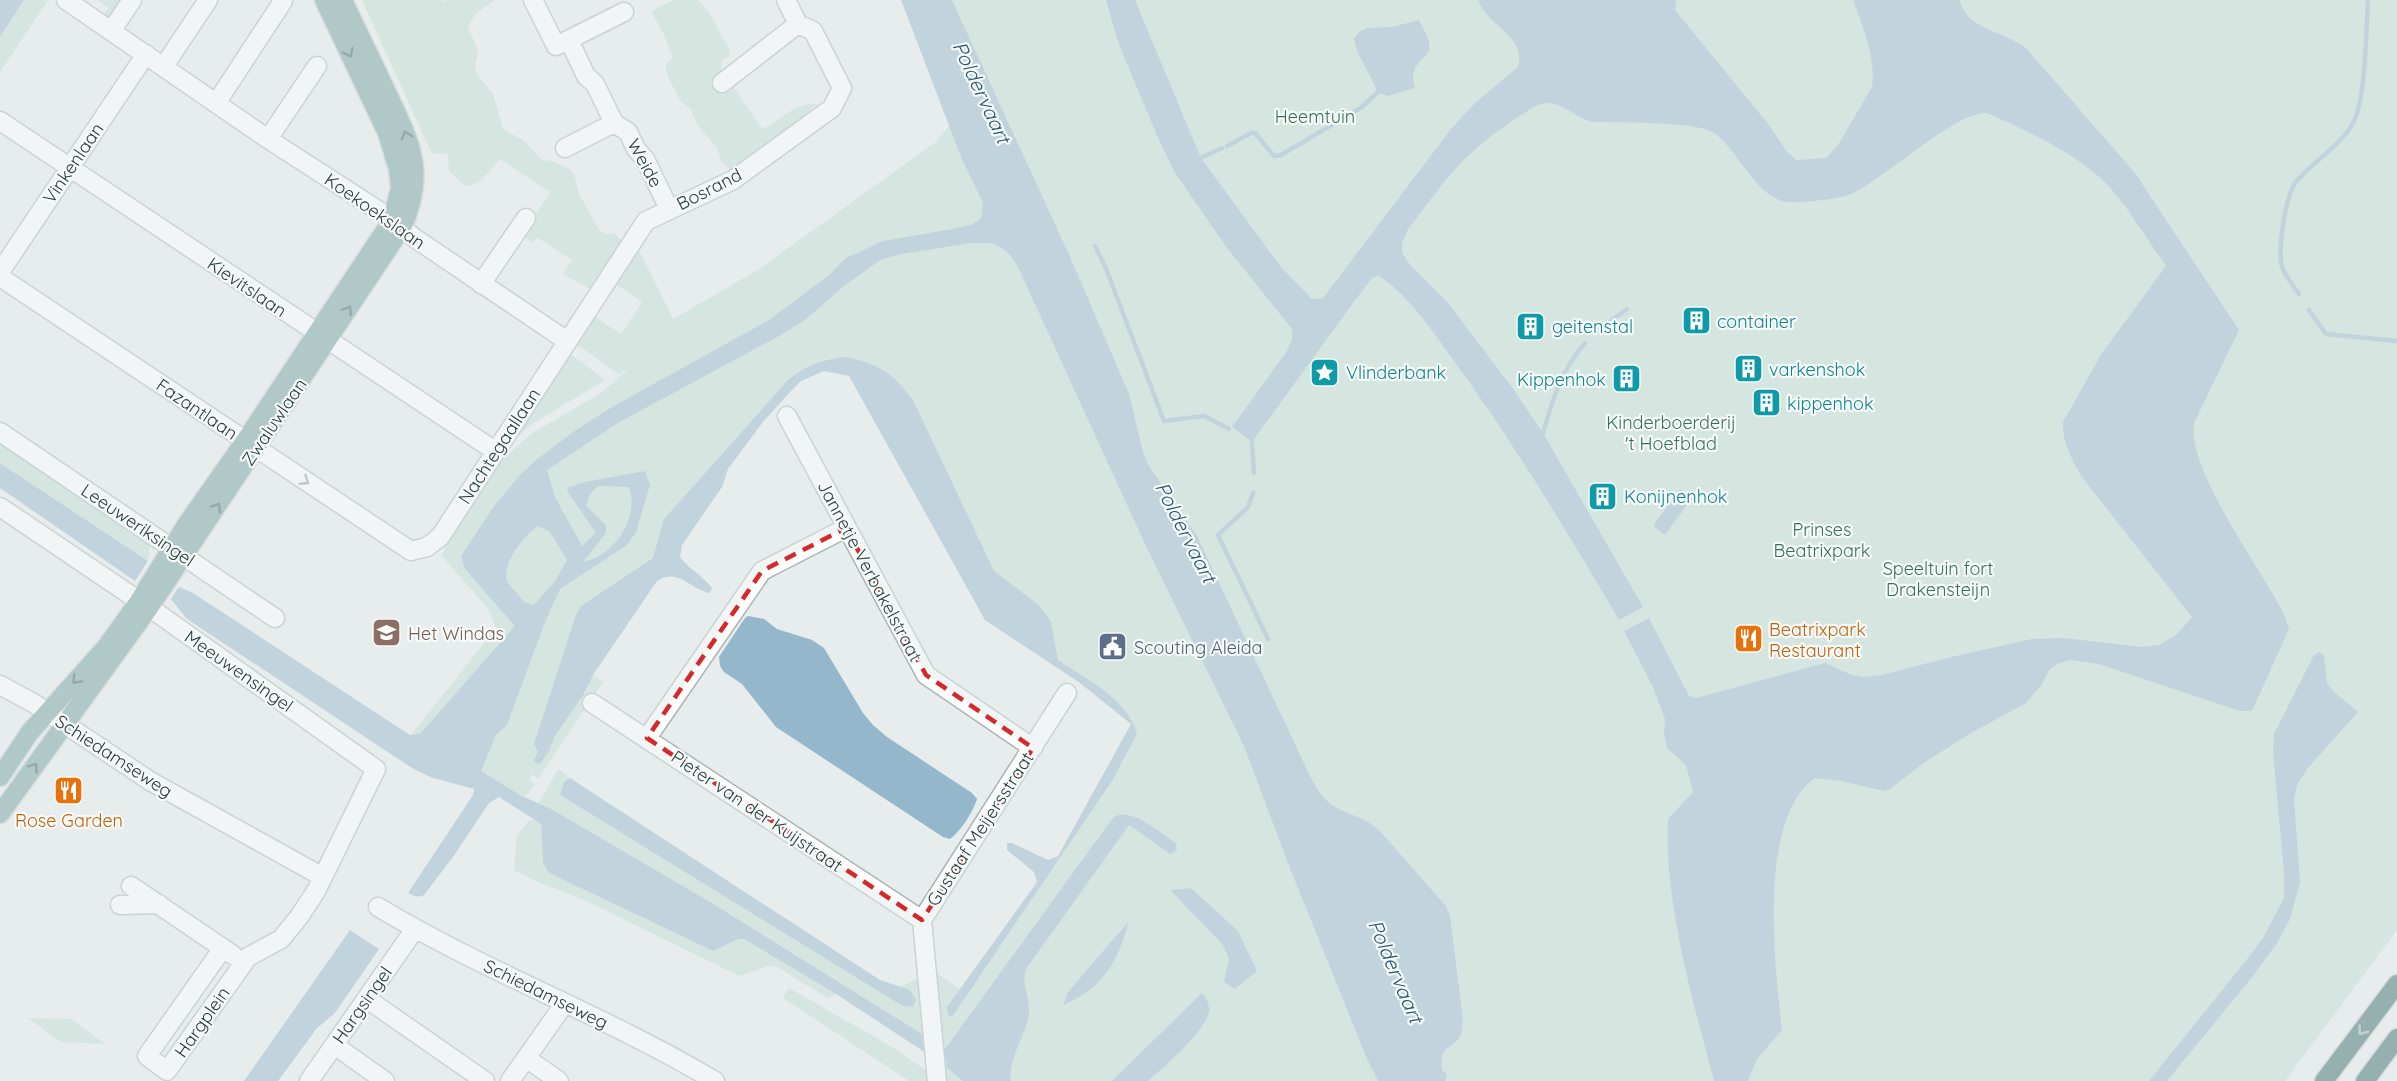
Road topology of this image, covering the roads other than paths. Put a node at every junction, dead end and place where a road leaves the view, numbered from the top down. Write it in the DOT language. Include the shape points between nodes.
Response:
graph roads {
  1 [pos="66,0"];
  2 [pos="132,0"];
  3 [pos="208,0"];
  4 [pos="324,0"];
  5 [pos="343,0"];
  6 [pos="534,0"];
  7 [pos="786,0"];
  8 [pos="283,2"];
  9 [pos="624,12"];
  10 [pos="798,24"];
  11 [pos="112,30"];
  12 [pos="570,39"];
  13 [pos="146,54"];
  14 [pos="164,66"];
  15 [pos="317,66"];
  16 [pos="722,83"];
  17 [pos="217,102"];
  18 [pos="0,121"];
  19 [pos="614,123"];
  20 [pos="268,139"];
  21 [pos="565,148"];
  22 [pos="70,168"];
  23 [pos="669,209"];
  24 [pos="526,218"];
  25 [pos="397,224"];
  26 [pos="0,272"];
  27 [pos="0,277"];
  28 [pos="481,284"];
  29 [pos="322,337"];
  30 [pos="567,342"];
  31 [pos="787,416"];
  32 [pos="0,432"];
  33 [pos="250,445"];
  34 [pos="495,451"];
  35 [pos="0,507"];
  36 [pos="846,528"];
  37 [pos="427,547"];
  38 [pos="179,552"];
  39 [pos="144,604"];
  40 [pos="275,618"];
  41 [pos="0,685"];
  42 [pos="1067,693"];
  43 [pos="592,703"];
  44 [pos="46,712"];
  45 [pos="65,724"];
  46 [pos="648,738"];
  47 [pos="1033,748"];
  48 [pos="0,777"];
  49 [pos="0,814"];
  50 [pos="323,877"];
  51 [pos="131,885"];
  52 [pos="159,904"];
  53 [pos="120,905"];
  54 [pos="378,907"];
  55 [pos="922,921"];
  56 [pos="416,929"];
  57 [pos="223,948"];
  58 [pos="244,963"];
  59 [pos="2397,984"];
  60 [pos="367,999"];
  61 [pos="565,1003"];
  62 [pos="2397,1038"];
  63 [pos="334,1045"];
  64 [pos="526,1058"];
  65 [pos="309,1081"];
  66 [pos="385,1081"];
  67 [pos="485,1081"];
  68 [pos="510,1081"];
  69 [pos="559,1081"];
  70 [pos="715,1081"];
  71 [pos="937,1081"];
  72 [pos="2324,1081"];
  73 [pos="2365,1081"];
  1 -- 11 [label="street, Koekoekslaan"];
  2 -- 11 [label="street"];
  3 -- 14 [label="street"];
  4 -- 25 [label="main road, Zwaluwlaan, one-way" via="387,133 398,169"];
  25 -- 5 [label="main road, Zwaluwlaan, one-way" via="412,206 414,160 405,127"];
  6 -- 12 [label="street" via="556,46"];
  7 -- 10 [label="street, Bosrand"];
  8 -- 17 [label="street"];
  9 -- 12 [label="street"];
  10 -- 16 [label="street"];
  10 -- 23 [label="street, Bosrand" via="813,31 842,88 832,108 733,180"];
  11 -- 13 [label="street, Koekoekslaan"];
  12 -- 19 [label="street, Weide"];
  13 -- 14 [label="street, Koekoekslaan"];
  13 -- 22 [label="street, Vinkenlaan"];
  14 -- 17 [label="street, Koekoekslaan"];
  15 -- 20 [label="street"];
  17 -- 20 [label="street, Koekoekslaan"];
  18 -- 22 [label="street, Kievitslaan"];
  19 -- 21 [label="street, Weide"];
  19 -- 23 [label="street, Weide" via="628,132"];
  20 -- 25 [label="street, Koekoekslaan"];
  22 -- 26 [label="street, Vinkenlaan"];
  22 -- 29 [label="street, Kievitslaan"];
  23 -- 30 [label="street, Bosrand" via="646,221"];
  24 -- 28 [label="street"];
  25 -- 28 [label="street, Koekoekslaan"];
  25 -- 29 [label="main road, Zwaluwlaan"];
  27 -- 33 [label="street, Fazantlaan"];
  28 -- 30 [label="street, Koekoekslaan"];
  29 -- 33 [label="main road, Zwaluwlaan"];
  29 -- 34 [label="street, Kievitslaan"];
  30 -- 34 [label="street, Nachtegaallaan"];
  31 -- 36 [label="street, Jannetje Verbakelstraat"];
  32 -- 38 [label="street, Leeuweriksingel"];
  33 -- 37 [label="street, Fazantlaan, one-way" via="411,551"];
  33 -- 38 [label="main road, Zwaluwlaan"];
  34 -- 37 [label="street, Nachtegaallaan" via="440,537"];
  35 -- 39 [label="street, Meeuwensingel"];
  36 -- 46 [label="street" via="762,571"];
  36 -- 47 [label="street, Jannetje Verbakelstraat" via="926,675"];
  38 -- 39 [label="main road, Zwaluwlaan"];
  38 -- 40 [label="street, Leeuweriksingel"];
  39 -- 44 [label="main road, Zwaluwlaan, one-way"];
  39 -- 45 [label="main road, Zwaluwlaan"];
  39 -- 50 [label="street, Meeuwensingel" via="376,768"];
  41 -- 44 [label="street, Schiedamseweg"];
  42 -- 47 [label="street, Gustaaf Meijersstraat"];
  43 -- 46 [label="street, Pieter van der Kuijstraat"];
  44 -- 45 [label="street, Schiedamseweg"];
  44 -- 48 [label="main road, Zwaluwlaan"];
  49 -- 45 [label="main road, Zwaluwlaan, one-way"];
  45 -- 50 [label="street, Schiedamseweg" via="150,781"];
  46 -- 55 [label="street, Pieter van der Kuijstraat"];
  47 -- 55 [label="street, Gustaaf Meijersstraat"];
  50 -- 58 [label="street, Hargplein" via="281,939"];
  51 -- 52 [label="street"];
  52 -- 53 [label="street"];
  52 -- 57 [label="street"];
  54 -- 56 [label="street, Schiedamseweg"];
  55 -- 71 [label="street, Gustaaf Meijersstraat"];
  56 -- 60 [label="street, Hargsingel"];
  56 -- 61 [label="street, Schiedamseweg"];
  57 -- 58 [label="street"];
  57 -- 58 [label="street, Hargplein" via="147,1056 167,1071"];
  59 -- 72 [label="highway, one-way"];
  60 -- 63 [label="street, Hargsingel"];
  60 -- 67 [label="street"];
  61 -- 64 [label="street"];
  61 -- 70 [label="street, Schiedamseweg"];
  62 -- 73 [label="highway"];
  63 -- 65 [label="street, Hargsingel"];
  63 -- 66 [label="street"];
  64 -- 68 [label="street"];
  64 -- 69 [label="street"];
}
